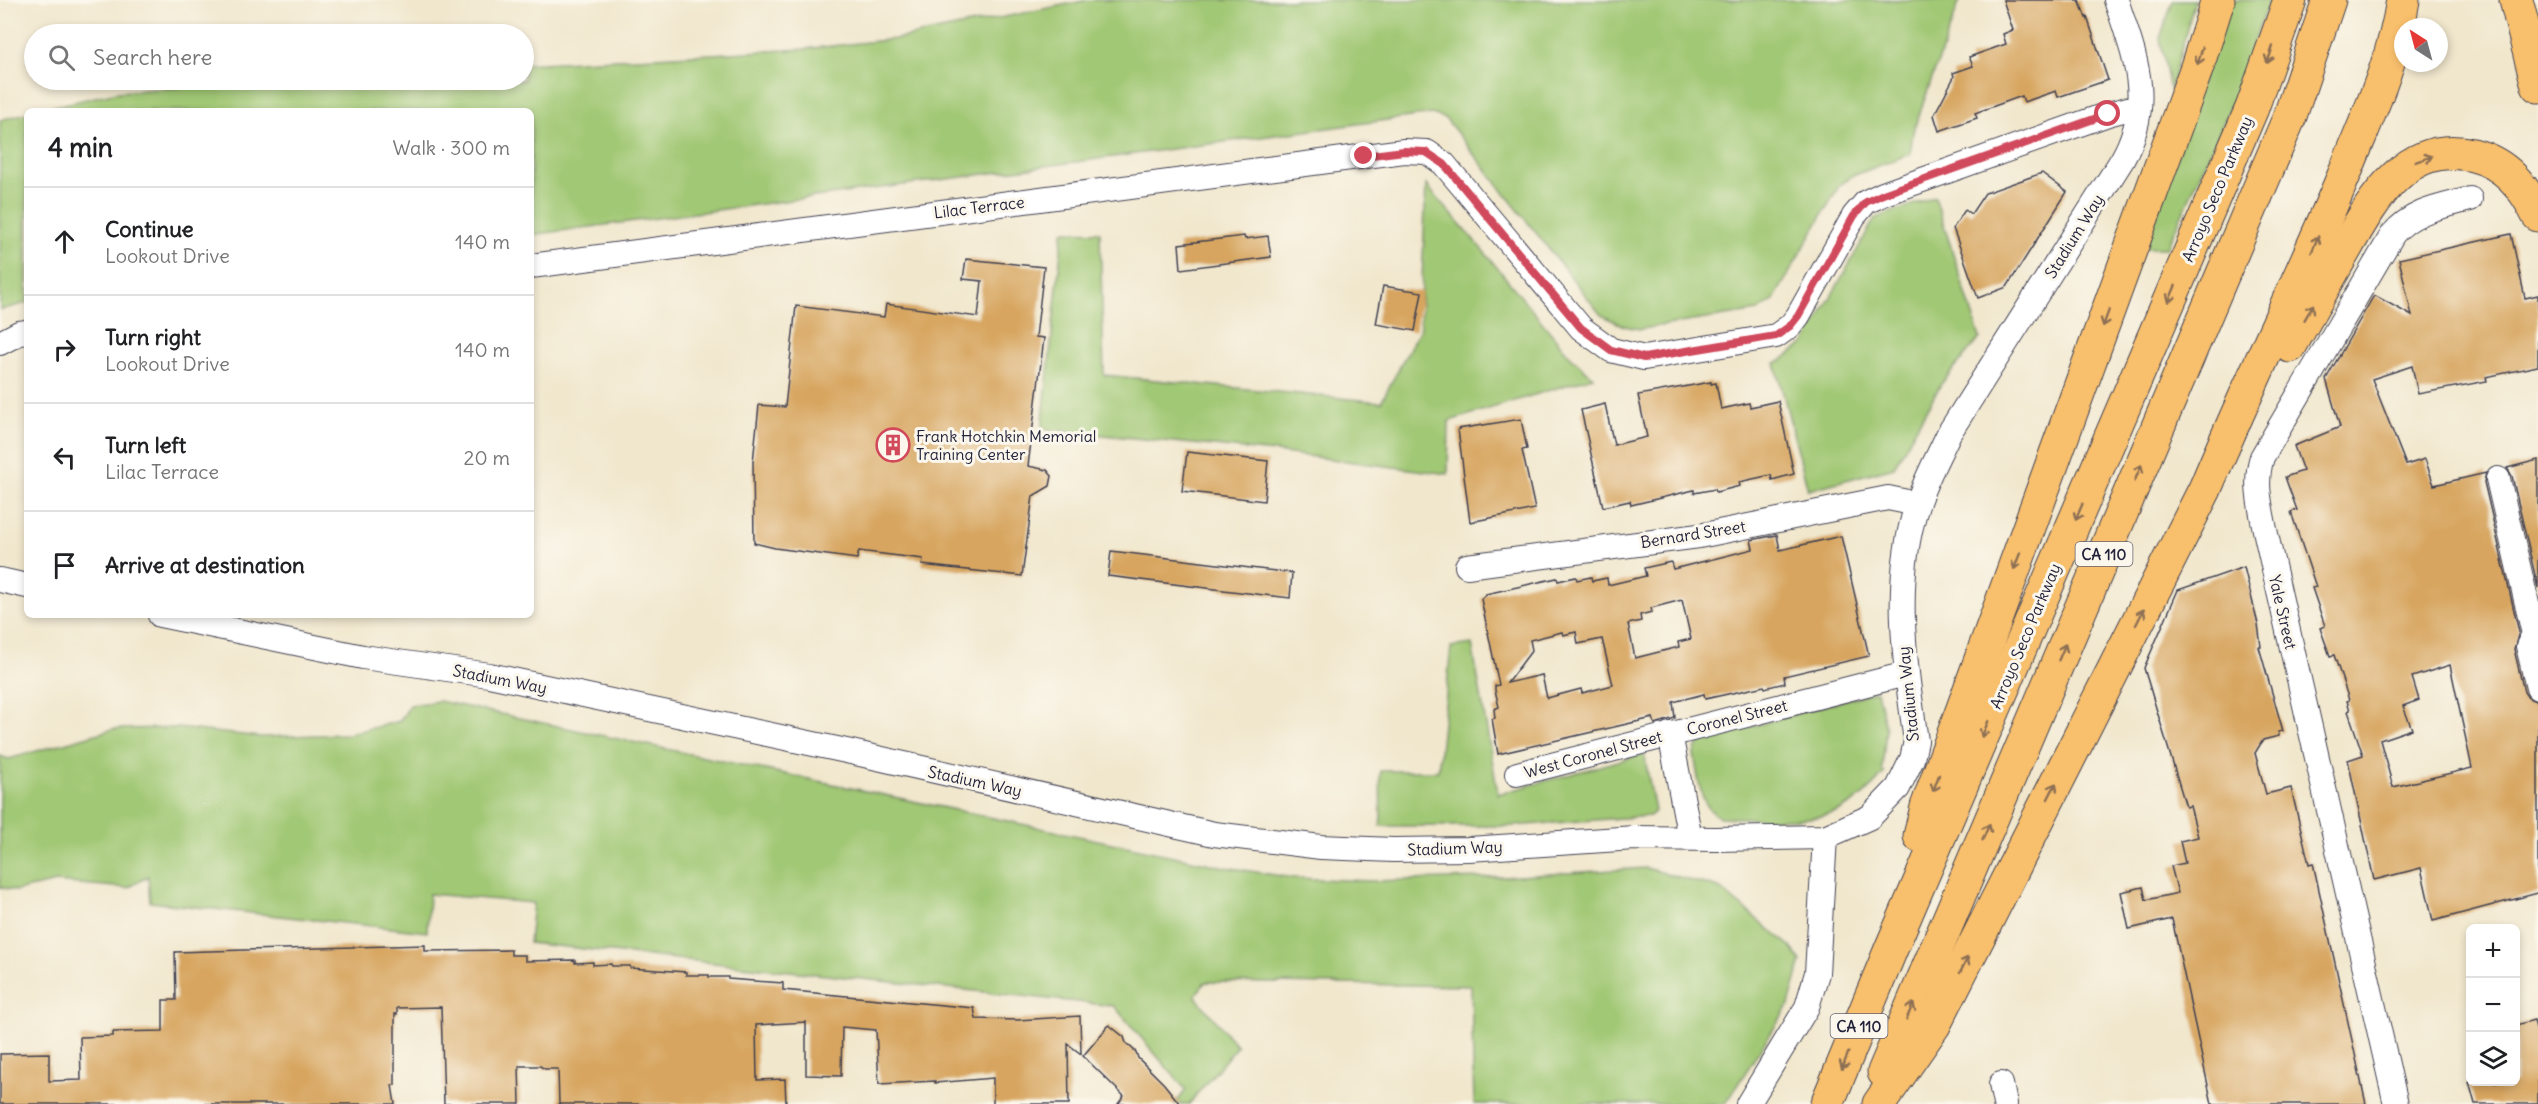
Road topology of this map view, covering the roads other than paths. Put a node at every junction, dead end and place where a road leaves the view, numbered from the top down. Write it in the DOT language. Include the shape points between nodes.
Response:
graph roads {
  1 [pos="2116,0"];
  2 [pos="2218,0"];
  3 [pos="2290,0"];
  4 [pos="2329,0"];
  5 [pos="2516,0"];
  6 [pos="2401,14"];
  7 [pos="2538,86"];
  8 [pos="2139,106"];
  9 [pos="2470,199"];
  10 [pos="2538,215"];
  11 [pos="534,266"];
  12 [pos="24,332"];
  13 [pos="0,343"];
  14 [pos="2499,479"];
  15 [pos="2205,489"];
  16 [pos="1917,504"];
  17 [pos="1467,566"];
  18 [pos="0,580"];
  19 [pos="24,585"];
  20 [pos="174,618"];
  21 [pos="1906,674"];
  22 [pos="2538,688"];
  23 [pos="1670,734"];
  24 [pos="1517,774"];
  25 [pos="1825,837"];
  26 [pos="1690,838"];
  27 [pos="1891,949"];
  28 [pos="1748,1104"];
  29 [pos="1827,1104"];
  30 [pos="1871,1104"];
  31 [pos="1879,1104"];
  32 [pos="2396,1104"];
  1 -- 8 [label="street, Stadium Way" via="2138,65"];
  2 -- 27 [label="highway, one-way" via="1927,807"];
  3 -- 27 [label="highway, Arroyo Seco Parkway / CA 110, one-way" via="2252,108"];
  30 -- 4 [label="highway, CA 110, one-way" via="2290,116"];
  5 -- 7 [label="highway"];
  15 -- 6 [label="highway, one-way" via="2241,402 2308,262 2390,63"];
  8 -- 11 [label="street, Lilac Terrace" via="1866,202 1854,216 1798,316 1776,336 1644,358 1611,350 1581,328 1444,164 1426,152 1394,152"];
  8 -- 16 [label="street, Stadium Way" via="2127,152 1949,434"];
  9 -- 32 [label="street, Yale Street" via="2420,212 2393,234 2262,457 2257,472 2265,530"];
  15 -- 10 [label="highway, one-way" via="2376,197 2397,174 2413,163 2440,154 2462,152 2483,158 2504,168"];
  12 -- 13 [label="street"];
  14 -- 22 [label="street" via="2534,634 2528,646"];
  31 -- 15 [label="highway, one-way" via="1934,1025"];
  16 -- 17 [label="street, Bernard Street" via="1888,498 1699,536"];
  16 -- 21 [label="street, Stadium Way" via="1904,563 1902,630"];
  18 -- 19 [label="street"];
  20 -- 26 [label="street, Stadium Way" via="363,657 489,675 1214,834 1321,847 1393,850 1469,849 1635,837"];
  21 -- 23 [label="street, Coronel Street"];
  21 -- 25 [label="street, Stadium Way" via="1916,741 1898,788 1870,817"];
  23 -- 24 [label="street, West Coronel Street"];
  23 -- 26 [label="street, Coronel Street"];
  25 -- 26 [label="street, Stadium Way"];
  25 -- 28 [label="street" via="1817,973 1810,999"];
  27 -- 29 [label="highway, Arroyo Seco Parkway / CA 110, one-way"];
}
